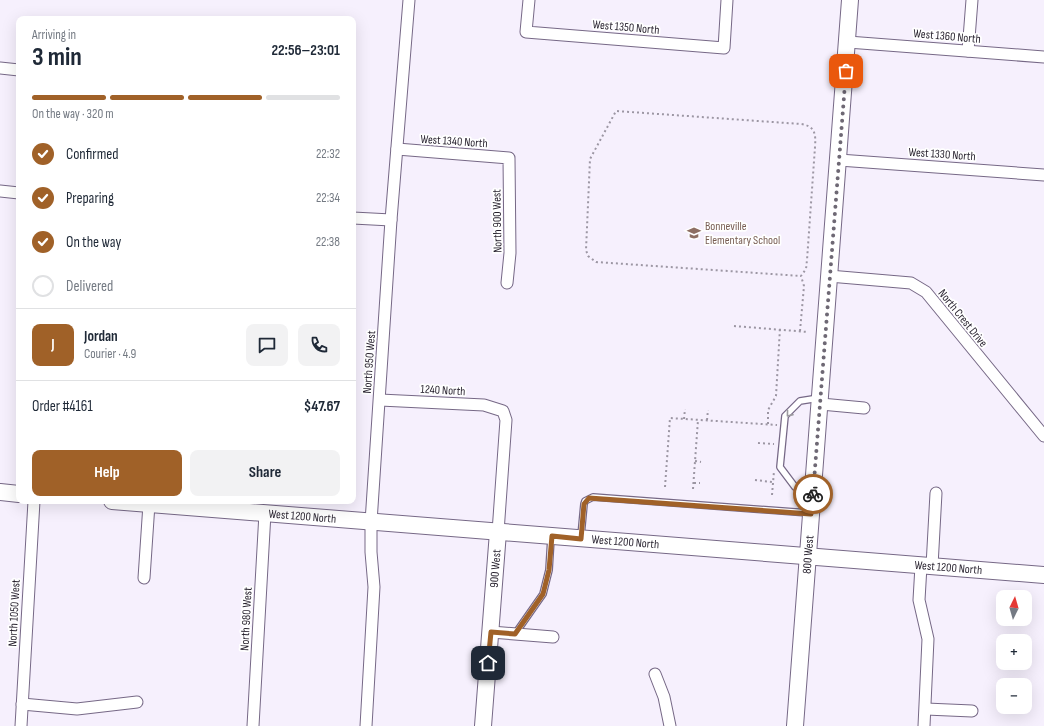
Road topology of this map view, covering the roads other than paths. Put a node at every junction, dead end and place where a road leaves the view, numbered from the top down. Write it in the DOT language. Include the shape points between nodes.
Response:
graph roads {
  1 [pos="409,0"];
  2 [pos="529,0"];
  3 [pos="727,0"];
  4 [pos="850,0"];
  5 [pos="972,0"];
  6 [pos="848,42"];
  7 [pos="968,51"];
  8 [pos="1044,57"];
  9 [pos="0,68"];
  10 [pos="16,70"];
  11 [pos="397,149"];
  12 [pos="509,158"];
  13 [pos="839,160"];
  14 [pos="1044,175"];
  15 [pos="0,192"];
  16 [pos="16,193"];
  17 [pos="356,218"];
  18 [pos="391,220"];
  19 [pos="829,276"];
  20 [pos="508,283"];
  21 [pos="380,400"];
  22 [pos="821,401"];
  23 [pos="864,408"];
  24 [pos="503,411"];
  25 [pos="1044,436"];
  26 [pos="813,490"];
  27 [pos="0,492"];
  28 [pos="936,493"];
  29 [pos="16,494"];
  30 [pos="34,504"];
  31 [pos="149,504"];
  32 [pos="266,513"];
  33 [pos="811,514"];
  34 [pos="371,522"];
  35 [pos="498,532"];
  36 [pos="552,536"];
  37 [pos="581,539"];
  38 [pos="808,557"];
  39 [pos="926,566"];
  40 [pos="1044,575"];
  41 [pos="144,578"];
  42 [pos="491,632"];
  43 [pos="515,634"];
  44 [pos="553,637"];
  45 [pos="655,674"];
  46 [pos="137,702"];
  47 [pos="22,704"];
  48 [pos="926,709"];
  49 [pos="972,711"];
  50 [pos="21,726"];
  51 [pos="253,726"];
  52 [pos="366,726"];
  53 [pos="483,726"];
  54 [pos="670,726"];
  55 [pos="795,726"];
  56 [pos="924,726"];
  1 -- 11 [label="street, North 950 West"];
  2 -- 3 [label="street, West 1350 North" via="526,32 724,48"];
  4 -- 6 [label="street, 800 West"];
  5 -- 7 [label="street"];
  6 -- 7 [label="street, West 1360 North"];
  6 -- 13 [label="street, 800 West"];
  7 -- 8 [label="street, West 1360 North"];
  9 -- 10 [label="street"];
  11 -- 12 [label="street, West 1340 North"];
  11 -- 18 [label="street, North 950 West"];
  12 -- 20 [label="street, North 900 West"];
  13 -- 14 [label="street, West 1330 North"];
  13 -- 19 [label="street, 800 West"];
  15 -- 16 [label="street"];
  17 -- 18 [label="street"];
  18 -- 21 [label="street, North 950 West"];
  19 -- 22 [label="street, 800 West"];
  19 -- 25 [label="street, North Crest Drive" via="911,284 926,292"];
  21 -- 24 [label="street, 1240 North" via="484,405"];
  21 -- 34 [label="street, North 950 West"];
  22 -- 23 [label="street"];
  22 -- 26 [label="street, 800 West"];
  22 -- 26 [label="lane, one-way" via="800,401 785,416 780,467 795,487"];
  24 -- 35 [label="street, 900 West" via="506,420"];
  26 -- 33 [label="street, 800 West"];
  27 -- 29 [label="street"];
  28 -- 39 [label="street"];
  30 -- 47 [label="street, North 1050 West"];
  31 -- 32 [label="street, West 1200 North"];
  31 -- 41 [label="street"];
  32 -- 34 [label="street, West 1200 North"];
  32 -- 51 [label="street, North 980 West"];
  33 -- 37 [label="lane" via="593,497 584,504"];
  33 -- 38 [label="street, 800 West"];
  34 -- 35 [label="street, West 1200 North"];
  34 -- 52 [label="street, North 950 West" via="374,587"];
  35 -- 36 [label="street, West 1200 North"];
  35 -- 42 [label="street, 900 West"];
  36 -- 37 [label="street, West 1200 North"];
  36 -- 43 [label="lane" via="549,570 543,594"];
  37 -- 38 [label="street, West 1200 North"];
  38 -- 39 [label="street, West 1200 North"];
  38 -- 55 [label="street, 800 West"];
  39 -- 40 [label="street, West 1200 North"];
  39 -- 48 [label="street" via="919,600 928,639"];
  42 -- 43 [label="street"];
  42 -- 53 [label="street, 900 West"];
  43 -- 44 [label="street"];
  45 -- 54 [label="street" via="664,697"];
  46 -- 47 [label="street" via="77,708"];
  47 -- 50 [label="street, North 1050 West"];
  48 -- 49 [label="street"];
  48 -- 56 [label="street"];
}
